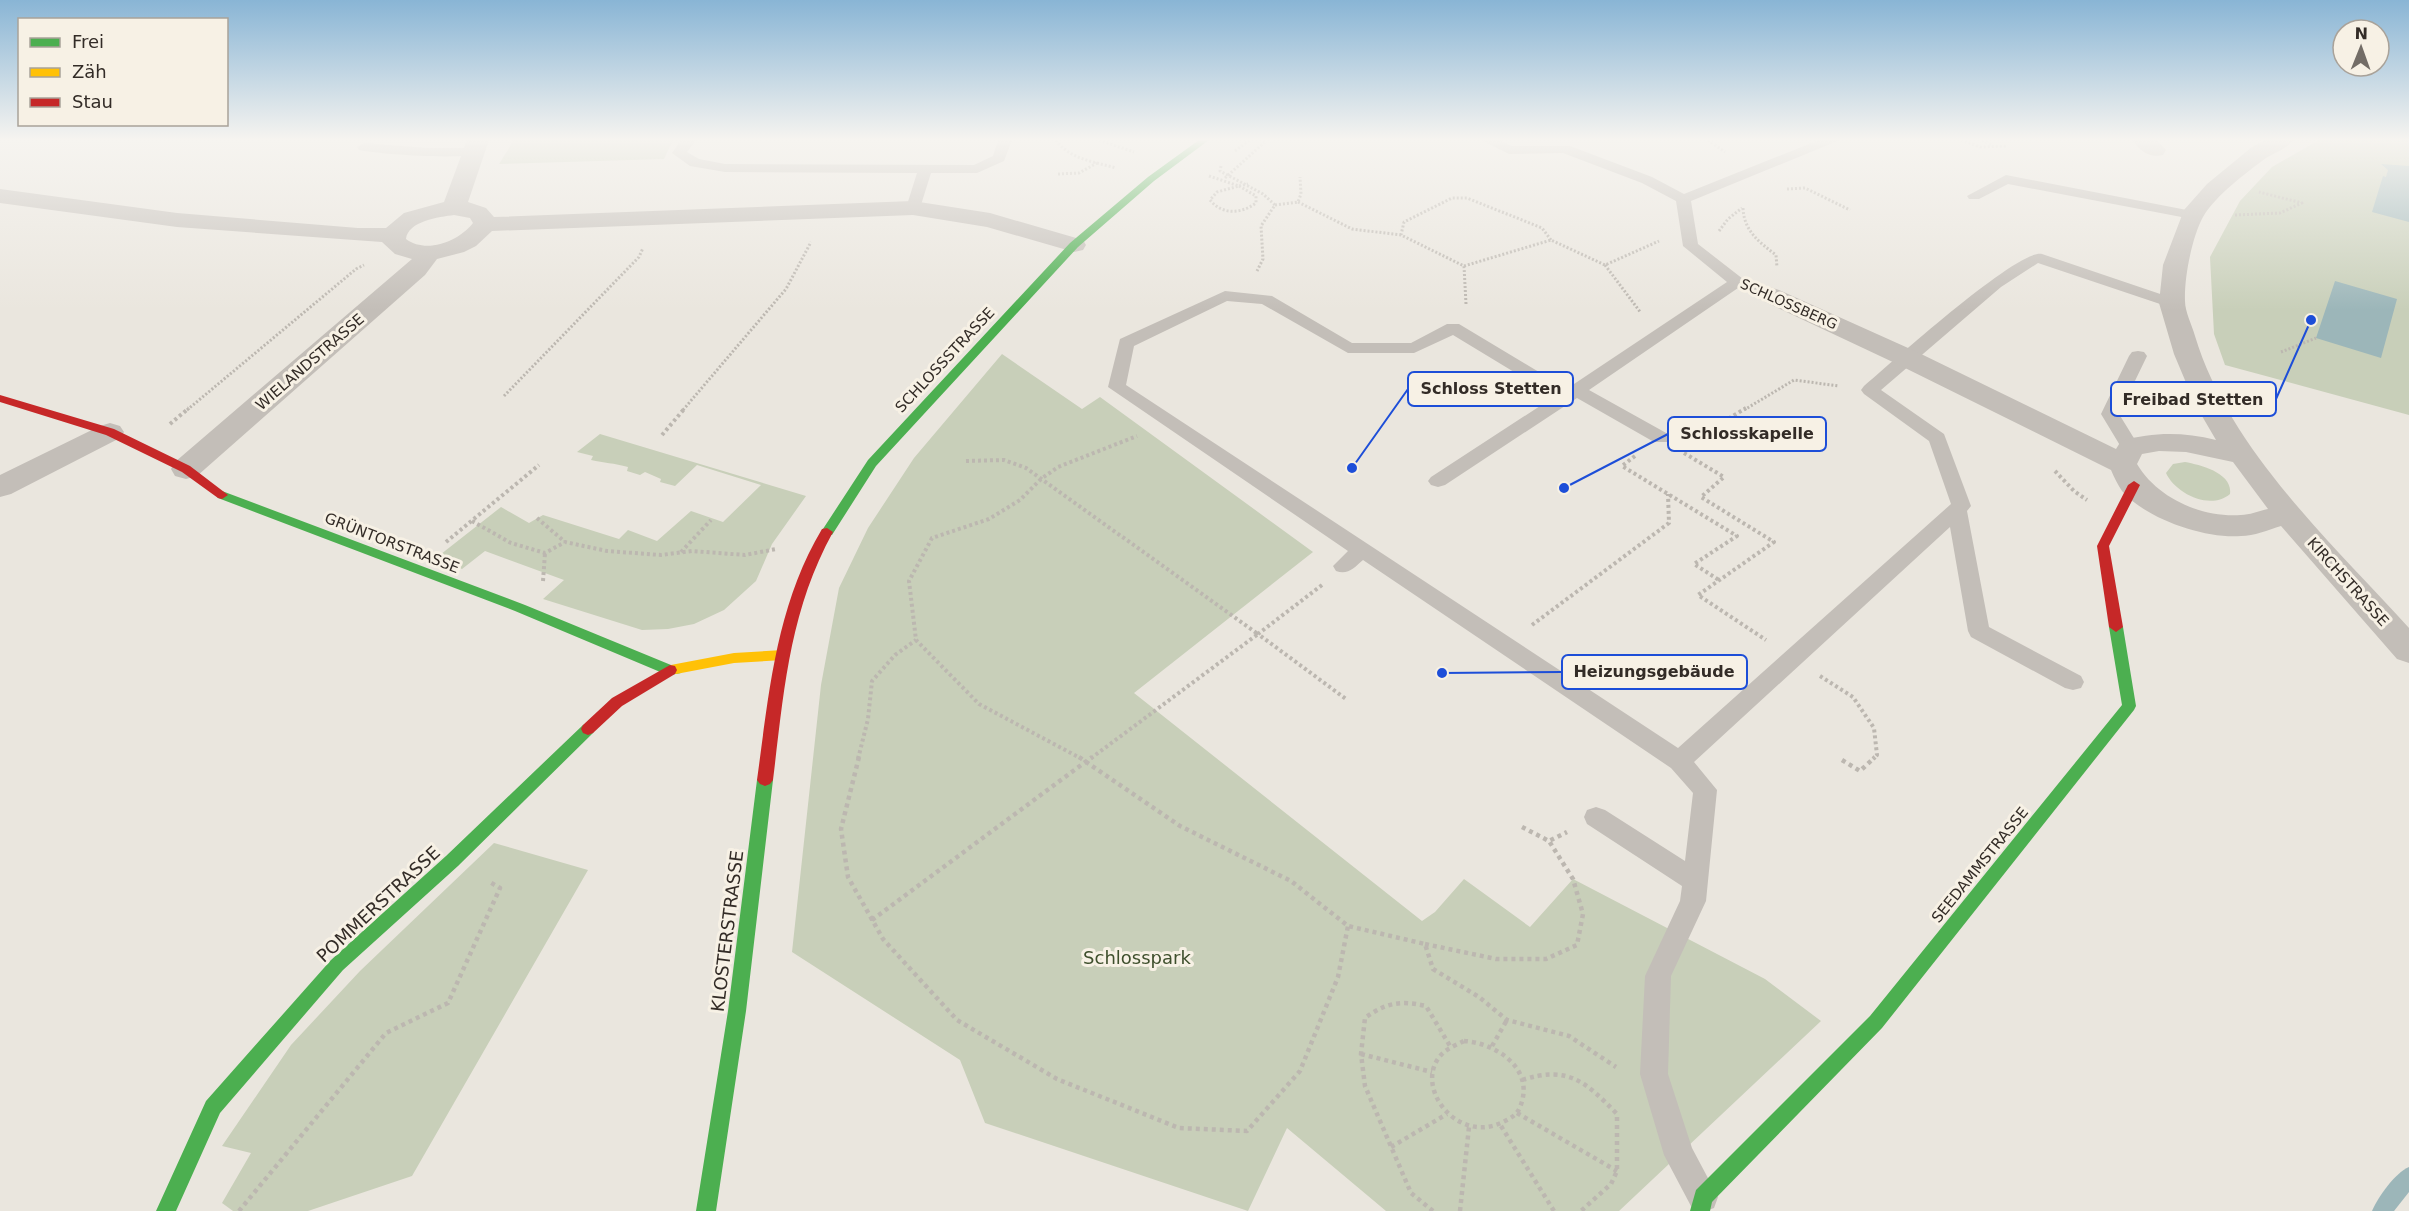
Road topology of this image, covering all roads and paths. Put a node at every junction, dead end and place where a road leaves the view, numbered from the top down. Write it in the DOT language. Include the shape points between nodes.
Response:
graph roads {
  1 [pos="4,197"];
  2 [pos="458,197"];
  3 [pos="917,197"];
  4 [pos="1131,197"];
  5 [pos="1212,197"];
  6 [pos="1267,197"];
  7 [pos="1300,197"];
  8 [pos="1677,197"];
  9 [pos="1691,197"];
  10 [pos="1822,197"];
  11 [pos="2096,197"];
  12 [pos="2209,197"];
  13 [pos="2278,197"];
  14 [pos="1683,200"];
  15 [pos="1298,202"];
  16 [pos="1750,204"];
  17 [pos="1275,205"];
  18 [pos="1253,207"];
  19 [pos="454,208"];
  20 [pos="913,208"];
  21 [pos="1742,208"];
  22 [pos="1850,210"];
  23 [pos="819,213"];
  24 [pos="2192,215"];
  25 [pos="657,218"];
  26 [pos="485,224"];
  27 [pos="1401,235"];
  28 [pos="1551,240"];
  29 [pos="397,242"];
  30 [pos="1074,245"];
  31 [pos="1691,246"];
  32 [pos="430,252"];
  33 [pos="1605,265"];
  34 [pos="1464,266"];
  35 [pos="1737,282"];
  36 [pos="1770,295"];
  37 [pos="1245,297"];
  38 [pos="2172,303"];
  39 [pos="1453,328"];
  40 [pos="1666,329"];
  41 [pos="2316,338"];
  42 [pos="2281,352"];
  43 [pos="2138,356"];
  44 [pos="1907,358"];
  45 [pos="2200,384"];
  46 [pos="1577,390"];
  47 [pos="1870,390"];
  48 [pos="504,396"];
  49 [pos="0,398"];
  50 [pos="2254,399"];
  51 [pos="1172,423"];
  52 [pos="111,432"];
  53 [pos="662,435"];
  54 [pos="1661,438"];
  55 [pos="143,446"];
  56 [pos="2242,455"];
  57 [pos="966,461"];
  58 [pos="1700,464"];
  59 [pos="539,465"];
  60 [pos="2129,466"];
  61 [pos="186,468"];
  62 [pos="1041,479"];
  63 [pos="1438,482"];
  64 [pos="0,487"];
  65 [pos="1668,494"];
  66 [pos="1957,510"];
  67 [pos="2288,514"];
  68 [pos="537,518"];
  69 [pos="711,519"];
  70 [pos="472,521"];
  71 [pos="821,541"];
  72 [pos="565,542"];
  73 [pos="1362,550"];
  74 [pos="681,553"];
  75 [pos="1342,566"];
  76 [pos="413,569"];
  77 [pos="1719,580"];
  78 [pos="1311,594"];
  79 [pos="1698,595"];
  80 [pos="1258,634"];
  81 [pos="916,640"];
  82 [pos="1505,645"];
  83 [pos="2409,650"];
  84 [pos="783,655"];
  85 [pos="670,670"];
  86 [pos="2073,682"];
  87 [pos="1853,697"];
  88 [pos="1346,699"];
  89 [pos="1086,760"];
  90 [pos="1842,760"];
  91 [pos="1679,761"];
  92 [pos="1596,817"];
  93 [pos="1522,827"];
  94 [pos="1549,841"];
  95 [pos="452,861"];
  96 [pos="1695,881"];
  97 [pos="872,920"];
  98 [pos="1348,926"];
  99 [pos="1425,944"];
  100 [pos="1507,1020"];
  101 [pos="1450,1046"];
  102 [pos="1492,1046"];
  103 [pos="1361,1054"];
  104 [pos="1432,1072"];
  105 [pos="1654,1074"];
  106 [pos="1522,1080"];
  107 [pos="1517,1113"];
  108 [pos="1447,1114"];
  109 [pos="1501,1126"];
  110 [pos="1469,1127"];
  111 [pos="1391,1147"];
  112 [pos="1617,1171"];
  113 [pos="1701,1204"];
  114 [pos="166,1211"];
  115 [pos="239,1211"];
  116 [pos="706,1211"];
  117 [pos="1433,1211"];
  118 [pos="1460,1211"];
  119 [pos="1554,1211"];
  120 [pos="1581,1211"];
  1 -- 29 [label="street" via="177,220 358,235"];
  2 -- 19 [label="street"];
  3 -- 20 [label="lane"];
  4 -- 30 [label="street, SCHLOSSSTRASSE"];
  5 -- 18 [label="path" via="1210,200 1217,208 1242,211"];
  6 -- 17 [label="path"];
  7 -- 15 [label="path"];
  8 -- 14 [label="lane"];
  9 -- 14 [label="lane"];
  10 -- 22 [label="path"];
  11 -- 24 [label="lane"];
  12 -- 24 [label="street"];
  13 -- 24 [label="path" via="2302,203 2280,213"];
  14 -- 31 [label="lane"];
  15 -- 17 [label="path"];
  15 -- 27 [label="path" via="1352,229"];
  16 -- 21 [label="path"];
  17 -- 37 [label="path" via="1261,226 1263,259"];
  19 -- 26 [label="street" via="474,210 485,219"];
  19 -- 29 [label="street" via="405,222"];
  20 -- 23 [label="street"];
  20 -- 30 [label="street" via="990,220"];
  21 -- 31 [label="path" via="1709,244"];
  21 -- 36 [label="path" via="1745,226 1776,255"];
  23 -- 25 [label="street"];
  23 -- 53 [label="path" via="809,249 786,289"];
  24 -- 38 [label="street" via="2175,265"];
  25 -- 26 [label="street"];
  25 -- 48 [label="path" via="639,257"];
  26 -- 32 [label="street" via="466,242"];
  27 -- 28 [label="path" via="1404,222 1452,198 1467,198 1542,228"];
  27 -- 34 [label="path"];
  28 -- 33 [label="path"];
  28 -- 34 [label="path"];
  29 -- 32 [label="street"];
  29 -- 55 [label="path" via="357,269"];
  30 -- 71 [label="street, SCHLOSSSTRASSE" via="872,463"];
  31 -- 33 [label="path" via="1660,241"];
  31 -- 35 [label="lane, SCHLOSSBERG"];
  32 -- 61 [label="street, WIELANDSTRASSE" via="416,270"];
  33 -- 40 [label="path" via="1645,318"];
  34 -- 39 [label="path" via="1467,310"];
  35 -- 36 [label="lane, SCHLOSSBERG"];
  35 -- 40 [label="lane"];
  36 -- 44 [label="street, SCHLOSSBERG"];
  37 -- 39 [label="lane" via="1266,299 1348,348 1414,348"];
  37 -- 51 [label="lane" via="1225,296 1126,342 1117,387"];
  38 -- 44 [label="lane" via="2036,257 1995,284"];
  38 -- 45 [label="street, KIRCHSTRASSE"];
  39 -- 46 [label="lane" via="1538,379"];
  40 -- 46 [label="lane"];
  41 -- 42 [label="path"];
  43 -- 60 [label="lane" via="2110,414"];
  44 -- 47 [label="lane"];
  44 -- 60 [label="street, SCHLOSSBERG"];
  45 -- 50 [label="lane"];
  45 -- 56 [label="street, KIRCHSTRASSE"];
  46 -- 54 [label="lane"];
  46 -- 63 [label="lane"];
  47 -- 54 [label="path" via="1794,380 1710,430"];
  47 -- 66 [label="lane" via="1937,438 1961,506"];
  49 -- 52 [label="street, GRÜNTORSTRASSE"];
  51 -- 62 [label="path" via="1058,466"];
  51 -- 73 [label="lane"];
  52 -- 55 [label="street, GRÜNTORSTRASSE"];
  52 -- 64 [label="street"];
  54 -- 65 [label="path" via="1622,466"];
  55 -- 61 [label="street, GRÜNTORSTRASSE"];
  56 -- 60 [label="street" via="2187,443 2151,441"];
  56 -- 67 [label="street, KIRCHSTRASSE"];
  57 -- 62 [label="path" via="1004,460"];
  58 -- 77 [label="path" via="1724,477 1701,497 1774,542"];
  59 -- 70 [label="path"];
  60 -- 67 [label="street, SCHLOSSBERG" via="2163,506 2202,524 2242,526"];
  60 -- 113 [label="street, SEEDAMMSTRASSE" via="2103,546 2129,706 1876,1022"];
  61 -- 76 [label="street, GRÜNTORSTRASSE" via="221,495"];
  62 -- 80 [label="path"];
  62 -- 81 [label="path" via="1020,500 989,519 932,538 909,581"];
  65 -- 77 [label="path" via="1737,536 1694,564"];
  65 -- 82 [label="path" via="1669,524"];
  66 -- 86 [label="lane" via="1980,632"];
  66 -- 91 [label="lane"];
  67 -- 83 [label="street, KIRCHSTRASSE"];
  68 -- 72 [label="path"];
  69 -- 74 [label="path"];
  70 -- 72 [label="path" via="511,543 545,553"];
  70 -- 76 [label="path"];
  71 -- 74 [label="path" via="745,555"];
  71 -- 84 [label="street, SCHLOSSSTRASSE" via="792,610"];
  72 -- 74 [label="path" via="607,551"];
  73 -- 75 [label="lane"];
  73 -- 82 [label="lane"];
  76 -- 85 [label="street, GRÜNTORSTRASSE"];
  77 -- 79 [label="path"];
  78 -- 80 [label="path"];
  80 -- 88 [label="path"];
  80 -- 89 [label="path"];
  81 -- 89 [label="path" via="979,704"];
  81 -- 97 [label="path" via="895,655 872,681 868,719 841,829 848,877"];
  82 -- 91 [label="lane"];
  84 -- 85 [label="street" via="734,658"];
  84 -- 116 [label="street, KLOSTERSTRASSE"];
  85 -- 95 [label="street, POMMERSTRASSE" via="617,702"];
  87 -- 90 [label="path" via="1874,728 1877,755 1860,771"];
  89 -- 97 [label="path"];
  89 -- 98 [label="path" via="1180,826 1291,881"];
  91 -- 96 [label="lane" via="1705,790"];
  92 -- 94 [label="path"];
  92 -- 96 [label="lane"];
  93 -- 94 [label="path"];
  94 -- 99 [label="path" via="1573,879 1583,914 1577,945 1545,959 1497,959"];
  95 -- 114 [label="street, POMMERSTRASSE" via="337,965 213,1107"];
  95 -- 115 [label="path" via="500,888 448,1003 386,1033"];
  96 -- 105 [label="lane" via="1693,901 1658,976"];
  97 -- 98 [label="path" via="883,939 957,1020 1057,1079 1179,1128 1247,1131 1300,1071 1338,977"];
  98 -- 99 [label="path"];
  99 -- 100 [label="path" via="1433,969 1479,997"];
  100 -- 102 [label="path"];
  100 -- 105 [label="path" via="1569,1036 1625,1073"];
  101 -- 102 [label="path" via="1476,1041"];
  101 -- 103 [label="path" via="1426,1006 1407,1001 1383,1005 1365,1018"];
  101 -- 104 [label="path" via="1437,1059"];
  102 -- 106 [label="path" via="1515,1064"];
  103 -- 104 [label="path"];
  103 -- 111 [label="path" via="1365,1086"];
  104 -- 108 [label="path" via="1436,1098"];
  105 -- 113 [label="lane" via="1678,1155"];
  106 -- 107 [label="path" via="1523,1100"];
  106 -- 112 [label="path" via="1542,1071 1570,1076 1594,1089 1617,1114"];
  107 -- 109 [label="path"];
  107 -- 112 [label="path"];
  108 -- 110 [label="path"];
  108 -- 111 [label="path"];
  109 -- 110 [label="path" via="1486,1130"];
  109 -- 119 [label="path"];
  110 -- 118 [label="path"];
  111 -- 117 [label="path" via="1411,1193"];
  112 -- 120 [label="path" via="1611,1184"];
}
